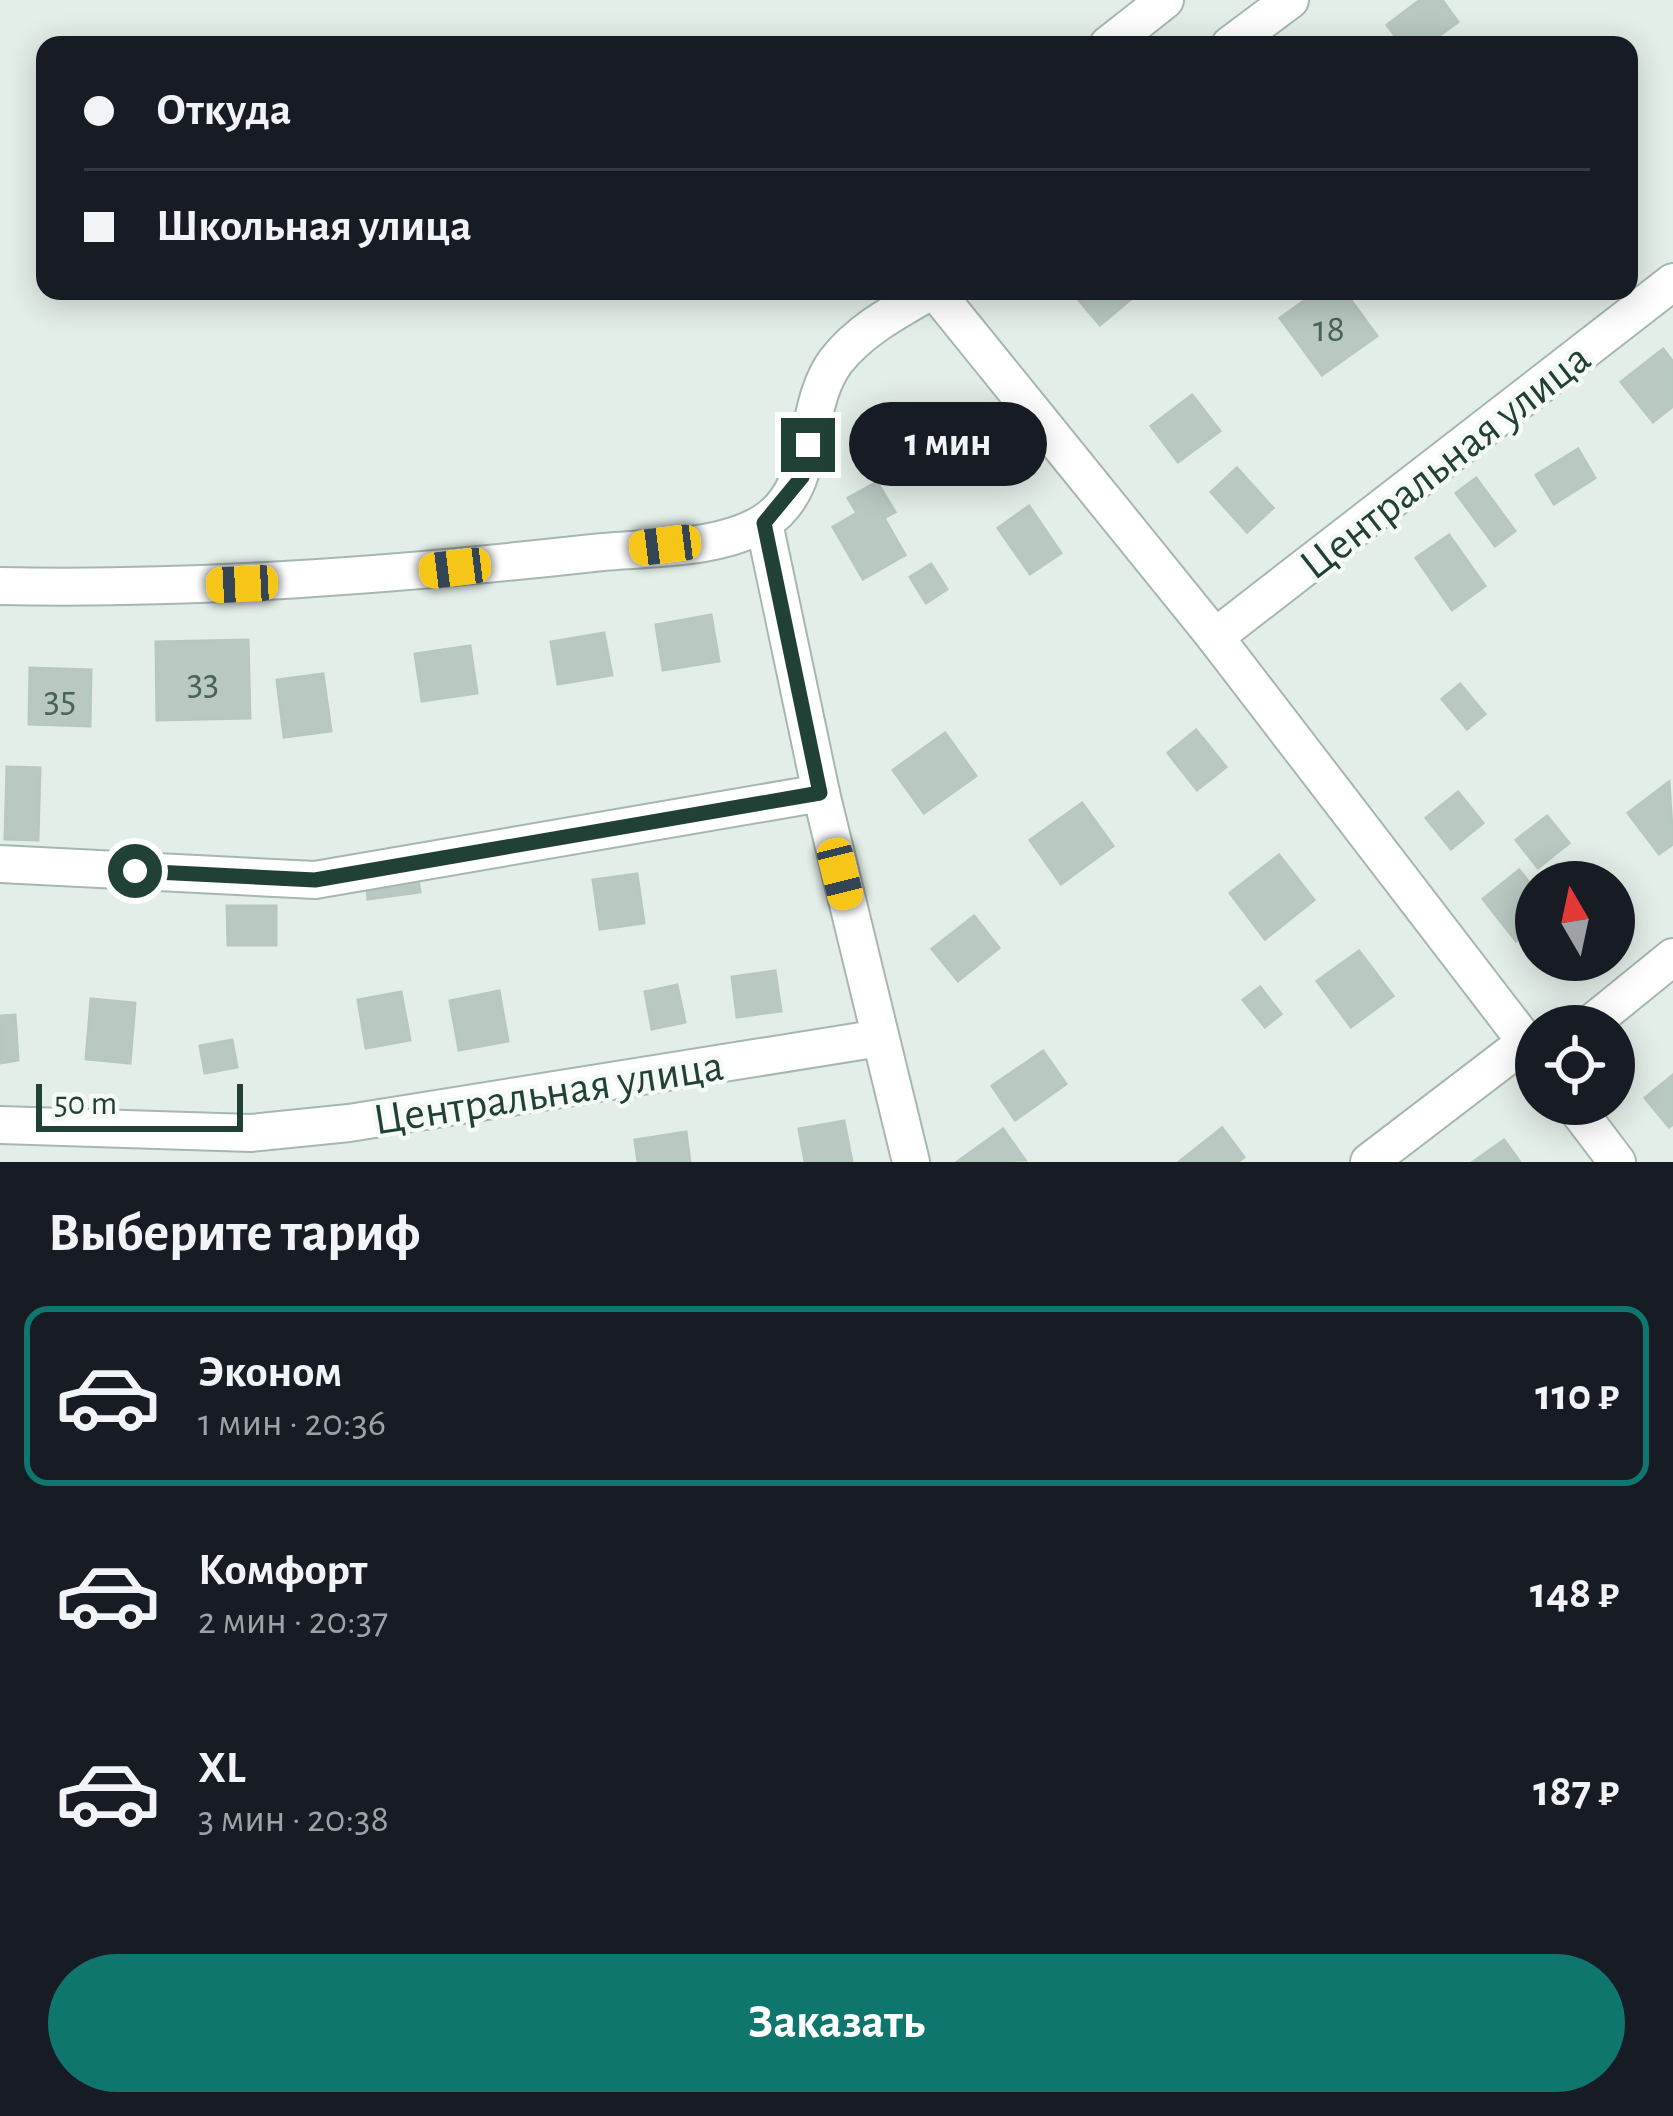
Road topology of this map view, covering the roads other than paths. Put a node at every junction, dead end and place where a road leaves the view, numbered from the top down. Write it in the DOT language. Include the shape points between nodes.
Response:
graph roads {
  1 [pos="1165,0"];
  2 [pos="1290,0"];
  3 [pos="1119,36"];
  4 [pos="1243,36"];
  5 [pos="1673,283"];
  6 [pos="917,300"];
  7 [pos="940,300"];
  8 [pos="764,523"];
  9 [pos="0,586"];
  10 [pos="1215,637"];
  11 [pos="820,793"];
  12 [pos="0,864"];
  13 [pos="1673,957"];
  14 [pos="1614,1005"];
  15 [pos="1515,1027"];
  16 [pos="880,1037"];
  17 [pos="1515,1059"];
  18 [pos="0,1125"];
  19 [pos="1589,1125"];
  20 [pos="911,1162"];
  21 [pos="1369,1162"];
  22 [pos="1617,1162"];
  1 -- 3 [label="street"];
  2 -- 4 [label="street"];
  5 -- 10 [label="street, Центральная улица"];
  6 -- 8 [label="street" via="871,326 834,363 813,412 802,477"];
  7 -- 10 [label="street"];
  8 -- 9 [label="street" via="707,540 372,577 156,589"];
  8 -- 11 [label="street"];
  10 -- 15 [label="street"];
  11 -- 12 [label="street" via="315,880"];
  11 -- 16 [label="street"];
  13 -- 14 [label="street"];
  16 -- 18 [label="street, Центральная улица" via="251,1133"];
  16 -- 20 [label="street"];
  17 -- 21 [label="street"];
  19 -- 22 [label="street"];
}
